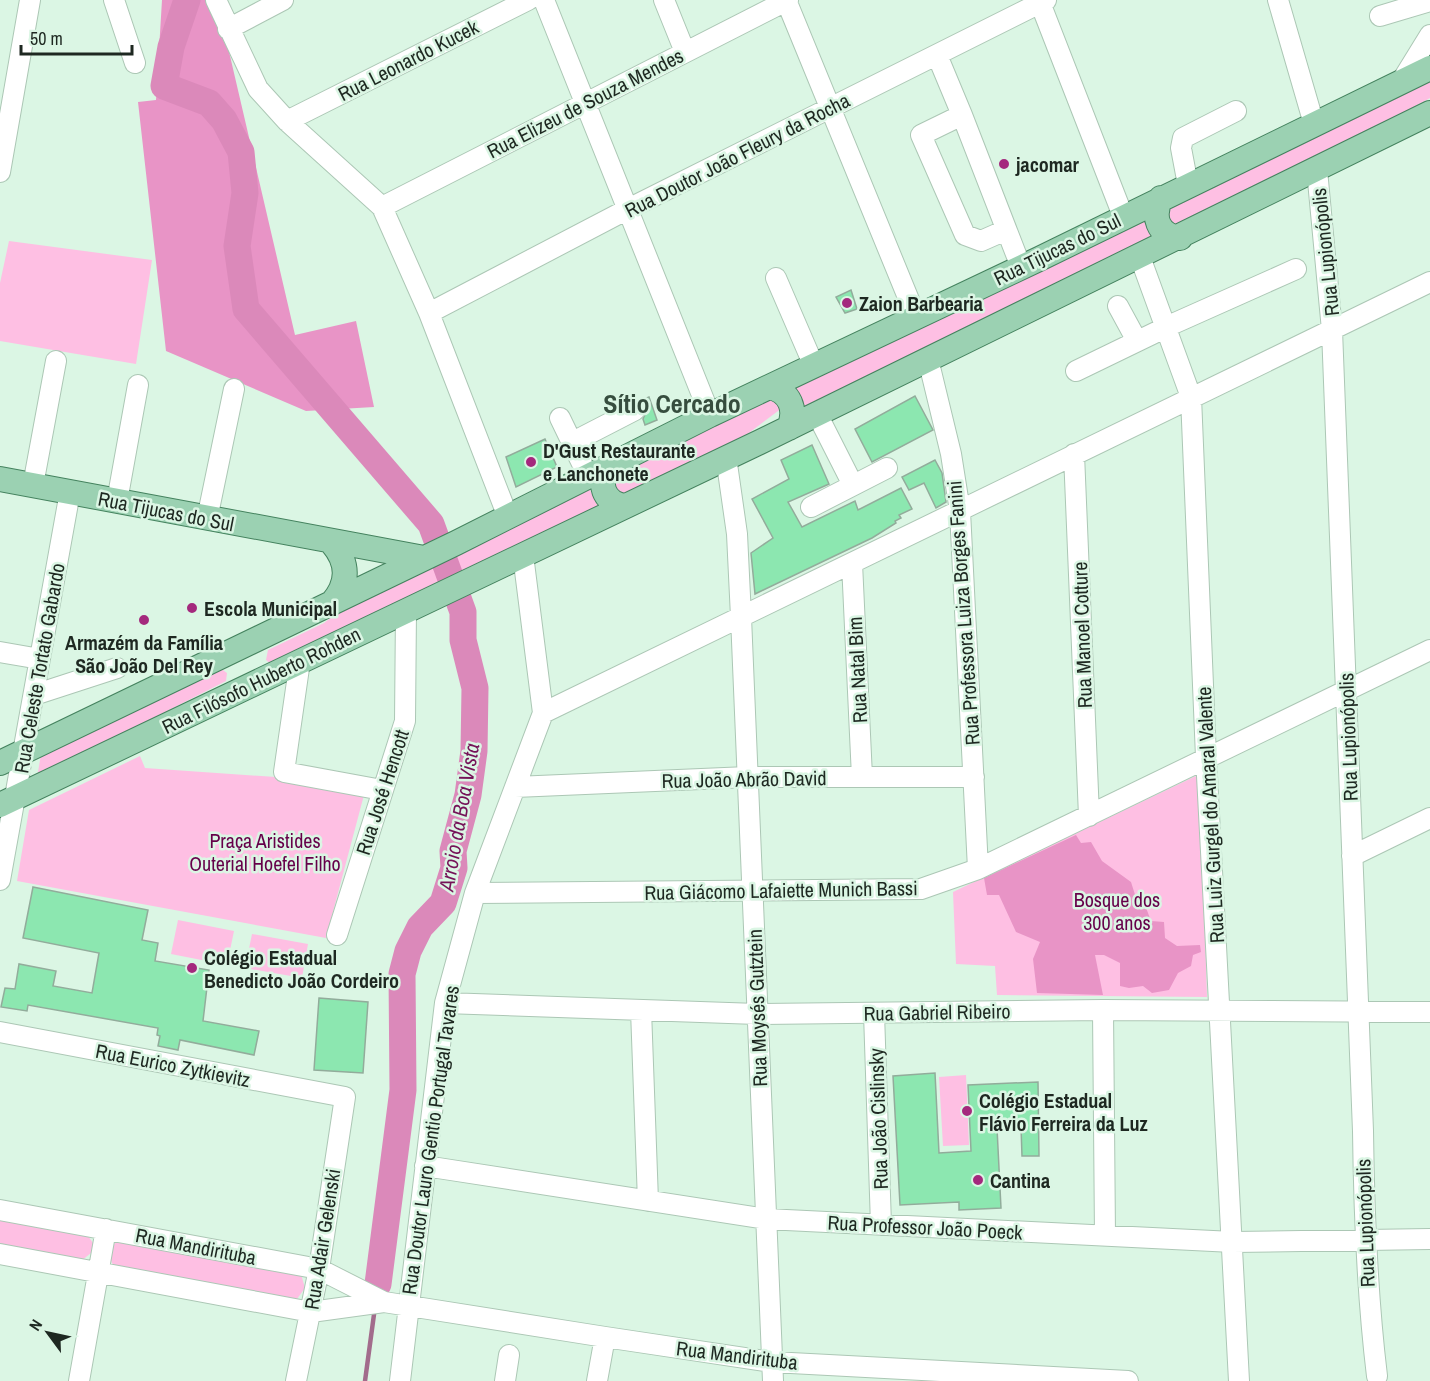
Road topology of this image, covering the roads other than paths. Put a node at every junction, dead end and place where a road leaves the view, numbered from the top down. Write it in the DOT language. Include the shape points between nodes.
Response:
graph roads {
  1 [pos="30,0"];
  2 [pos="114,0"];
  3 [pos="216,0"];
  4 [pos="283,0"];
  5 [pos="528,0"];
  6 [pos="544,0"];
  7 [pos="664,0"];
  8 [pos="786,0"];
  9 [pos="1278,0"];
  10 [pos="1042,1"];
  11 [pos="1430,1"];
  12 [pos="1380,16"];
  13 [pos="228,28"];
  14 [pos="1430,35"];
  15 [pos="685,52"];
  16 [pos="937,55"];
  17 [pos="135,63"];
  18 [pos="1428,70"];
  19 [pos="1401,82"];
  20 [pos="585,103"];
  21 [pos="828,109"];
  22 [pos="1236,111"];
  23 [pos="1430,113"];
  24 [pos="962,115"];
  25 [pos="287,121"];
  26 [pos="1314,124"];
  27 [pos="3,136"];
  28 [pos="1317,170"];
  29 [pos="0,172"];
  30 [pos="1188,185"];
  31 [pos="1161,198"];
  32 [pos="382,207"];
  33 [pos="628,209"];
  34 [pos="1124,216"];
  35 [pos="1006,230"];
  36 [pos="1180,238"];
  37 [pos="1140,257"];
  38 [pos="1021,267"];
  39 [pos="1296,269"];
  40 [pos="776,278"];
  41 [pos="1430,282"];
  42 [pos="1118,306"];
  43 [pos="429,313"];
  44 [pos="916,317"];
  45 [pos="1166,327"];
  46 [pos="1332,330"];
  47 [pos="1137,341"];
  48 [pos="928,359"];
  49 [pos="56,361"];
  50 [pos="814,366"];
  51 [pos="1076,371"];
  52 [pos="138,385"];
  53 [pos="770,387"];
  54 [pos="234,389"];
  55 [pos="1191,397"];
  56 [pos="635,410"];
  57 [pos="817,414"];
  58 [pos="710,415"];
  59 [pos="560,418"];
  60 [pos="789,428"];
  61 [pos="571,442"];
  62 [pos="1074,454"];
  63 [pos="726,457"];
  64 [pos="887,468"];
  65 [pos="599,471"];
  66 [pos="0,479"];
  67 [pos="33,485"];
  68 [pos="853,485"];
  69 [pos="70,492"];
  70 [pos="117,501"];
  71 [pos="625,506"];
  72 [pos="811,507"];
  73 [pos="960,511"];
  74 [pos="508,517"];
  75 [pos="207,519"];
  76 [pos="332,543"];
  77 [pos="523,555"];
  78 [pos="425,558"];
  79 [pos="852,563"];
  80 [pos="332,603"];
  81 [pos="406,610"];
  82 [pos="741,617"];
  83 [pos="255,640"];
  84 [pos="1430,650"];
  85 [pos="0,652"];
  86 [pos="40,659"];
  87 [pos="214,660"];
  88 [pos="300,661"];
  89 [pos="117,668"];
  90 [pos="274,674"];
  91 [pos="1346,691"];
  92 [pos="34,695"];
  93 [pos="231,695"];
  94 [pos="543,713"];
  95 [pos="24,751"];
  96 [pos="1206,758"];
  97 [pos="0,763"];
  98 [pos="748,777"];
  99 [pos="862,777"];
  100 [pos="974,777"];
  101 [pos="515,787"];
  102 [pos="382,790"];
  103 [pos="8,801"];
  104 [pos="1089,816"];
  105 [pos="1430,818"];
  106 [pos="1352,856"];
  107 [pos="978,869"];
  108 [pos="0,880"];
  109 [pos="752,892"];
  110 [pos="475,893"];
  111 [pos="337,935"];
  112 [pos="445,1003"];
  113 [pos="641,1010"];
  114 [pos="1103,1010"];
  115 [pos="1358,1011"];
  116 [pos="1220,1012"];
  117 [pos="1430,1012"];
  118 [pos="874,1013"];
  119 [pos="757,1014"];
  120 [pos="0,1032"];
  121 [pos="345,1097"];
  122 [pos="424,1166"];
  123 [pos="648,1201"];
  124 [pos="0,1210"];
  125 [pos="766,1219"];
  126 [pos="881,1225"];
  127 [pos="106,1229"];
  128 [pos="1106,1235"];
  129 [pos="1430,1239"];
  130 [pos="1364,1241"];
  131 [pos="1233,1242"];
  132 [pos="0,1254"];
  133 [pos="319,1269"];
  134 [pos="98,1273"];
  135 [pos="384,1302"];
  136 [pos="408,1306"];
  137 [pos="311,1312"];
  138 [pos="605,1337"];
  139 [pos="509,1355"];
  140 [pos="772,1372"];
  141 [pos="1371,1379"];
  142 [pos="79,1381"];
  143 [pos="296,1381"];
  144 [pos="400,1381"];
  145 [pos="505,1381"];
  146 [pos="597,1381"];
  147 [pos="1128,1381"];
  148 [pos="1239,1381"];
  1 -- 27 [label="street"];
  2 -- 17 [label="street"];
  3 -- 13 [label="street"];
  4 -- 13 [label="street"];
  5 -- 25 [label="street, Rua Leonardo Kucek"];
  6 -- 20 [label="street"];
  7 -- 15 [label="street"];
  8 -- 15 [label="street, Rua Elizeu de Souza Mendes"];
  8 -- 21 [label="street"];
  9 -- 26 [label="street"];
  10 -- 16 [label="street, Rua Doutor João Fleury da Rocha"];
  10 -- 34 [label="street"];
  11 -- 12 [label="street"];
  13 -- 25 [label="street" via="258,89"];
  14 -- 19 [label="street"];
  15 -- 20 [label="street, Rua Elizeu de Souza Mendes"];
  16 -- 21 [label="street, Rua Doutor João Fleury da Rocha"];
  16 -- 24 [label="street"];
  18 -- 19 [label="main road, Rua Tijucas do Sul"];
  19 -- 26 [label="main road, Rua Tijucas do Sul"];
  20 -- 32 [label="street, Rua Elizeu de Souza Mendes"];
  20 -- 33 [label="street"];
  21 -- 33 [label="street, Rua Doutor João Fleury da Rocha"];
  21 -- 44 [label="street"];
  22 -- 30 [label="street" via="1183,138 1180,148"];
  23 -- 28 [label="main road"];
  24 -- 35 [label="street"];
  24 -- 35 [label="street" via="921,135 965,235 981,241"];
  25 -- 32 [label="street"];
  26 -- 30 [label="main road, Rua Tijucas do Sul"];
  27 -- 29 [label="street"];
  28 -- 36 [label="main road"];
  28 -- 46 [label="street, Rua Lupionópolis"];
  30 -- 31 [label="main road, Rua Tijucas do Sul"];
  31 -- 34 [label="main road, Rua Tijucas do Sul"];
  31 -- 36 [label="main road" via="1156,209 1157,222 1168,235"];
  32 -- 43 [label="street"];
  33 -- 43 [label="street, Rua Doutor João Fleury da Rocha"];
  33 -- 58 [label="street"];
  34 -- 38 [label="main road, Rua Tijucas do Sul"];
  35 -- 38 [label="street"];
  36 -- 37 [label="main road"];
  37 -- 45 [label="street, Rua Luiz Gurgel do Amaral Valente"];
  37 -- 48 [label="main road"];
  38 -- 44 [label="main road, Rua Tijucas do Sul"];
  39 -- 45 [label="street"];
  40 -- 50 [label="street"];
  41 -- 46 [label="street"];
  42 -- 47 [label="street"];
  43 -- 74 [label="street"];
  44 -- 50 [label="main road, Rua Tijucas do Sul"];
  45 -- 47 [label="street"];
  45 -- 55 [label="street, Rua Luiz Gurgel do Amaral Valente"];
  46 -- 55 [label="street"];
  46 -- 91 [label="street, Rua Lupionópolis"];
  47 -- 51 [label="street"];
  48 -- 57 [label="main road"];
  48 -- 73 [label="street, Rua Professora Luiza Borges Fanini"];
  49 -- 67 [label="street"];
  50 -- 53 [label="main road, Rua Tijucas do Sul"];
  52 -- 70 [label="street"];
  53 -- 58 [label="main road, Rua Tijucas do Sul"];
  53 -- 60 [label="main road" via="790,401 793,415"];
  54 -- 75 [label="street"];
  55 -- 62 [label="street"];
  55 -- 96 [label="street, Rua Luiz Gurgel do Amaral Valente"];
  56 -- 61 [label="street"];
  57 -- 60 [label="main road"];
  57 -- 68 [label="street"];
  58 -- 65 [label="main road, Rua Tijucas do Sul"];
  59 -- 61 [label="street"];
  60 -- 63 [label="main road"];
  61 -- 65 [label="street"];
  62 -- 73 [label="street"];
  62 -- 104 [label="street, Rua Manoel Cotture"];
  63 -- 71 [label="main road"];
  63 -- 82 [label="street, Rua Moysés Gutztein" via="737,534"];
  64 -- 68 [label="street"];
  65 -- 71 [label="main road" via="604,493"];
  65 -- 74 [label="main road, Rua Tijucas do Sul"];
  66 -- 67 [label="main road, Rua Tijucas do Sul"];
  67 -- 69 [label="main road, Rua Tijucas do Sul"];
  68 -- 72 [label="street"];
  69 -- 70 [label="main road, Rua Tijucas do Sul"];
  69 -- 86 [label="street, Rua Celeste Tortato Gabardo"];
  70 -- 75 [label="main road, Rua Tijucas do Sul"];
  71 -- 77 [label="main road"];
  73 -- 79 [label="street"];
  73 -- 100 [label="street, Rua Professora Luiza Borges Fanini"];
  74 -- 78 [label="main road, Rua Tijucas do Sul"];
  75 -- 76 [label="main road, Rua Tijucas do Sul"];
  76 -- 78 [label="main road, Rua Tijucas do Sul"];
  76 -- 80 [label="main road" via="345,566 343,586"];
  77 -- 81 [label="main road, Rua Filósofo Huberto Rohden"];
  77 -- 94 [label="street, Rua Doutor Lauro Gentio Portugal Tavares"];
  78 -- 80 [label="main road, Rua Filósofo Huberto Rohden"];
  79 -- 82 [label="street"];
  79 -- 99 [label="street, Rua Natal Bim"];
  80 -- 83 [label="main road, Rua Filósofo Huberto Rohden"];
  81 -- 88 [label="main road, Rua Filósofo Huberto Rohden"];
  81 -- 102 [label="street, Rua José Hencott" via="405,721"];
  82 -- 94 [label="street"];
  82 -- 98 [label="street, Rua Moysés Gutztein"];
  83 -- 87 [label="main road, Rua Filósofo Huberto Rohden"];
  83 -- 90 [label="main road" via="254,662"];
  84 -- 91 [label="street, Rua Giácomo Lafaiette Munich Bassi"];
  85 -- 86 [label="street"];
  86 -- 92 [label="street, Rua Celeste Tortato Gabardo"];
  87 -- 93 [label="main road" via="226,660 236,668 238,685"];
  87 -- 95 [label="main road, Rua Filósofo Huberto Rohden"];
  88 -- 90 [label="main road, Rua Filósofo Huberto Rohden"];
  88 -- 102 [label="street" via="284,772"];
  89 -- 92 [label="street"];
  90 -- 93 [label="main road, Rua Filósofo Huberto Rohden"];
  91 -- 96 [label="street, Rua Giácomo Lafaiette Munich Bassi"];
  91 -- 106 [label="street, Rua Lupionópolis"];
  92 -- 95 [label="street, Rua Celeste Tortato Gabardo"];
  93 -- 103 [label="main road, Rua Filósofo Huberto Rohden"];
  94 -- 101 [label="street, Rua Doutor Lauro Gentio Portugal Tavares"];
  95 -- 97 [label="main road, Rua Filósofo Huberto Rohden"];
  95 -- 103 [label="street, Rua Celeste Tortato Gabardo"];
  96 -- 104 [label="street, Rua Giácomo Lafaiette Munich Bassi"];
  96 -- 116 [label="street, Rua Luiz Gurgel do Amaral Valente"];
  98 -- 99 [label="street, Rua João Abrão David"];
  98 -- 101 [label="street, Rua João Abrão David"];
  98 -- 109 [label="street, Rua Moysés Gutztein"];
  99 -- 100 [label="street, Rua João Abrão David"];
  100 -- 107 [label="street, Rua Professora Luiza Borges Fanini"];
  101 -- 110 [label="street, Rua Doutor Lauro Gentio Portugal Tavares"];
  102 -- 111 [label="street, Rua José Hencott"];
  103 -- 108 [label="street, Rua Celeste Tortato Gabardo"];
  104 -- 107 [label="street, Rua Giácomo Lafaiette Munich Bassi"];
  105 -- 106 [label="street"];
  106 -- 115 [label="street, Rua Lupionópolis"];
  107 -- 109 [label="street, Rua Giácomo Lafaiette Munich Bassi" via="921,889"];
  109 -- 110 [label="street, Rua Giácomo Lafaiette Munich Bassi"];
  109 -- 119 [label="street, Rua Moysés Gutztein"];
  110 -- 112 [label="street, Rua Doutor Lauro Gentio Portugal Tavares"];
  112 -- 113 [label="street, Rua Gabriel Ribeiro"];
  112 -- 122 [label="street, Rua Doutor Lauro Gentio Portugal Tavares"];
  113 -- 119 [label="street, Rua Gabriel Ribeiro"];
  113 -- 123 [label="street"];
  114 -- 116 [label="street, Rua Gabriel Ribeiro"];
  114 -- 118 [label="street, Rua Gabriel Ribeiro"];
  114 -- 128 [label="street"];
  115 -- 116 [label="street, Rua Gabriel Ribeiro"];
  115 -- 117 [label="street, Rua Gabriel Ribeiro"];
  115 -- 130 [label="street, Rua Lupionópolis"];
  116 -- 131 [label="street, Rua Luiz Gurgel do Amaral Valente"];
  118 -- 119 [label="street, Rua Gabriel Ribeiro"];
  118 -- 126 [label="street, Rua João Cislinsky"];
  119 -- 125 [label="street, Rua Moysés Gutztein"];
  120 -- 121 [label="street, Rua Eurico Zytkievitz"];
  121 -- 133 [label="street, Rua Adair Gelenski"];
  122 -- 123 [label="street, Rua Professor João Poeck"];
  122 -- 136 [label="street, Rua Doutor Lauro Gentio Portugal Tavares"];
  123 -- 125 [label="street, Rua Professor João Poeck"];
  124 -- 127 [label="street, Rua Mandirituba"];
  125 -- 126 [label="street, Rua Professor João Poeck"];
  125 -- 140 [label="street, Rua Moysés Gutztein"];
  126 -- 128 [label="street, Rua Professor João Poeck"];
  127 -- 133 [label="street, Rua Mandirituba"];
  127 -- 134 [label="street"];
  128 -- 131 [label="street, Rua Professor João Poeck"];
  129 -- 130 [label="street, Rua Professor João Poeck"];
  130 -- 131 [label="street, Rua Professor João Poeck"];
  130 -- 141 [label="street, Rua Lupionópolis"];
  131 -- 148 [label="street, Rua Luiz Gurgel do Amaral Valente"];
  132 -- 134 [label="street, Rua Mandirituba"];
  133 -- 135 [label="street, Rua Mandirituba"];
  133 -- 137 [label="street, Rua Adair Gelenski"];
  134 -- 137 [label="street, Rua Mandirituba"];
  134 -- 142 [label="street"];
  135 -- 136 [label="street, Rua Mandirituba"];
  135 -- 137 [label="street, Rua Mandirituba"];
  136 -- 138 [label="street, Rua Mandirituba"];
  136 -- 144 [label="street, Rua Doutor Lauro Gentio Portugal Tavares"];
  137 -- 143 [label="street, Rua Adair Gelenski"];
  138 -- 140 [label="street, Rua Mandirituba"];
  138 -- 146 [label="street"];
  139 -- 145 [label="street"];
  140 -- 147 [label="street, Rua Mandirituba"];
}
